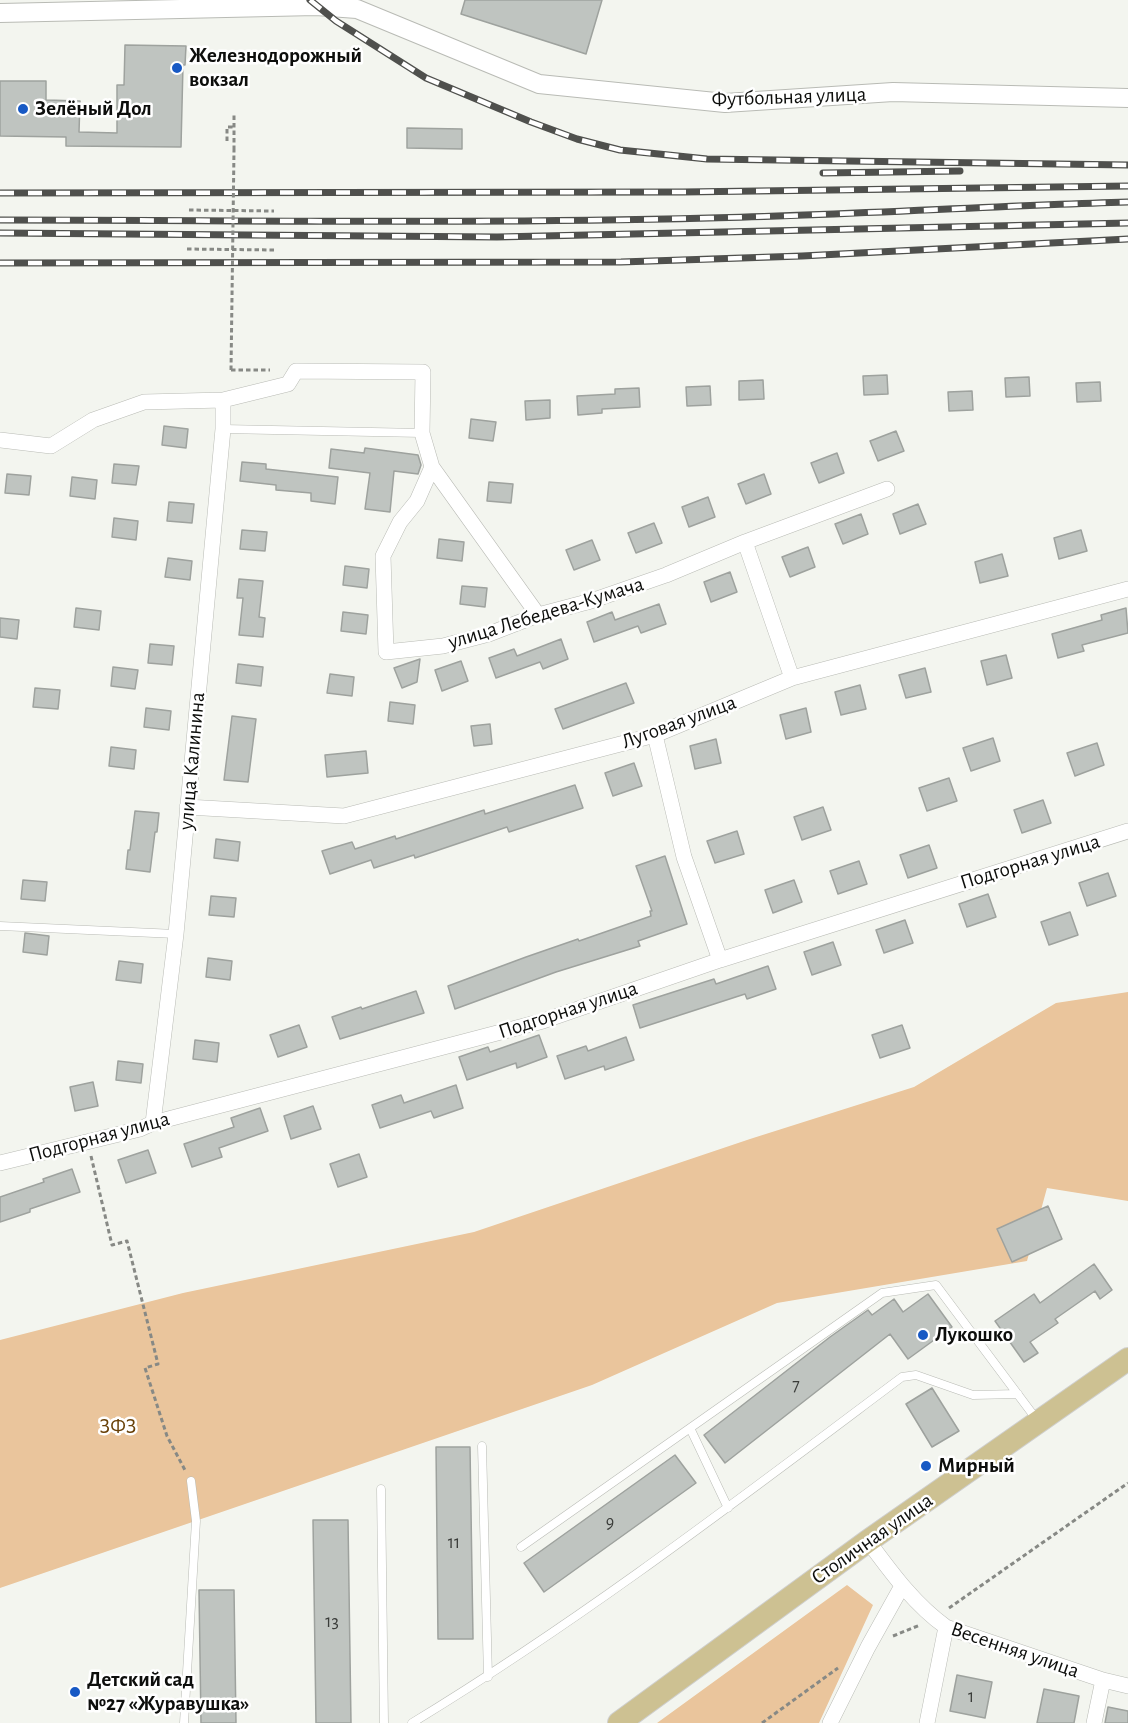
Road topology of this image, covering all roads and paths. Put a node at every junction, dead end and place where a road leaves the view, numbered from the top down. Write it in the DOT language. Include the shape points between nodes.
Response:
graph roads {
  1 [pos="0,13"];
  2 [pos="1128,98"];
  3 [pos="234,114"];
  4 [pos="234,128"];
  5 [pos="227,141"];
  6 [pos="189,210"];
  7 [pos="233,211"];
  8 [pos="274,211"];
  9 [pos="187,249"];
  10 [pos="232,250"];
  11 [pos="275,250"];
  12 [pos="296,371"];
  13 [pos="223,400"];
  14 [pos="223,429"];
  15 [pos="422,433"];
  16 [pos="0,440"];
  17 [pos="432,466"];
  18 [pos="887,489"];
  19 [pos="745,542"];
  20 [pos="1128,588"];
  21 [pos="538,615"];
  22 [pos="792,678"];
  23 [pos="655,735"];
  24 [pos="188,807"];
  25 [pos="1128,831"];
  26 [pos="0,927"];
  27 [pos="176,934"];
  28 [pos="720,960"];
  29 [pos="153,1123"];
  30 [pos="90,1150"];
  31 [pos="0,1163"];
  32 [pos="1128,1359"];
  33 [pos="1018,1394"];
  34 [pos="1038,1421"];
  35 [pos="690,1428"];
  36 [pos="482,1446"];
  37 [pos="191,1481"];
  38 [pos="1128,1483"];
  39 [pos="381,1489"];
  40 [pos="728,1508"];
  41 [pos="868,1541"];
  42 [pos="520,1547"];
  43 [pos="902,1586"];
  44 [pos="940,1623"];
  45 [pos="488,1677"];
  46 [pos="1103,1680"];
  47 [pos="1128,1686"];
  48 [pos="184,1723"];
  49 [pos="384,1723"];
  50 [pos="412,1723"];
  51 [pos="619,1723"];
  52 [pos="830,1723"];
  53 [pos="927,1723"];
  54 [pos="1094,1723"];
  1 -- 2 [label="street, Футбольная улица" via="316,6 357,9 539,84 725,103 893,92"];
  3 -- 4 [label="path"];
  4 -- 5 [label="path" via="227,128"];
  4 -- 7 [label="path, bridge"];
  6 -- 7 [label="path"];
  7 -- 8 [label="path"];
  7 -- 10 [label="path, bridge"];
  9 -- 10 [label="path"];
  10 -- 11 [label="path"];
  10 -- 12 [label="path, bridge" via="231,370"];
  12 -- 13 [label="street" via="288,384"];
  12 -- 15 [label="street" via="423,372"];
  13 -- 14 [label="street, улица Калинина"];
  13 -- 16 [label="street" via="144,402 93,420 51,446"];
  14 -- 15 [label="lane"];
  14 -- 24 [label="street, улица Калинина"];
  15 -- 17 [label="street"];
  17 -- 21 [label="street"];
  17 -- 21 [label="street, улица Лебедева-Кумача" via="417,501 400,522 383,556 386,652 443,646"];
  18 -- 19 [label="street, улица Лебедева-Кумача"];
  19 -- 21 [label="street, улица Лебедева-Кумача" via="591,602"];
  19 -- 22 [label="street"];
  20 -- 22 [label="street, Луговая улица"];
  22 -- 23 [label="street, Луговая улица"];
  23 -- 24 [label="street, Луговая улица" via="344,816"];
  23 -- 28 [label="street" via="684,857"];
  24 -- 27 [label="street, улица Калинина"];
  25 -- 28 [label="street, Подгорная улица"];
  26 -- 27 [label="lane"];
  27 -- 29 [label="street, улица Калинина"];
  28 -- 29 [label="street, Подгорная улица" via="543,1022"];
  29 -- 31 [label="street, Подгорная улица"];
  30 -- 37 [label="path" via="112,1245 127,1241 158,1364 145,1368 167,1436"];
  32 -- 34 [label="main road, Столичная улица"];
  33 -- 34 [label="lane"];
  33 -- 35 [label="lane" via="936,1285 882,1293"];
  33 -- 40 [label="lane" via="974,1395 916,1375 902,1377"];
  34 -- 41 [label="main road, Столичная улица"];
  35 -- 40 [label="lane"];
  35 -- 42 [label="lane"];
  36 -- 45 [label="lane"];
  37 -- 48 [label="lane" via="196,1521"];
  38 -- 44 [label="path"];
  39 -- 49 [label="lane"];
  40 -- 45 [label="lane"];
  41 -- 43 [label="street, Весенняя улица"];
  41 -- 51 [label="main road, Столичная улица"];
  43 -- 44 [label="street, Весенняя улица"];
  43 -- 52 [label="street"];
  44 -- 46 [label="street, Весенняя улица"];
  44 -- 53 [label="street"];
  45 -- 50 [label="lane"];
  46 -- 47 [label="street, Весенняя улица"];
  46 -- 54 [label="street"];
}
